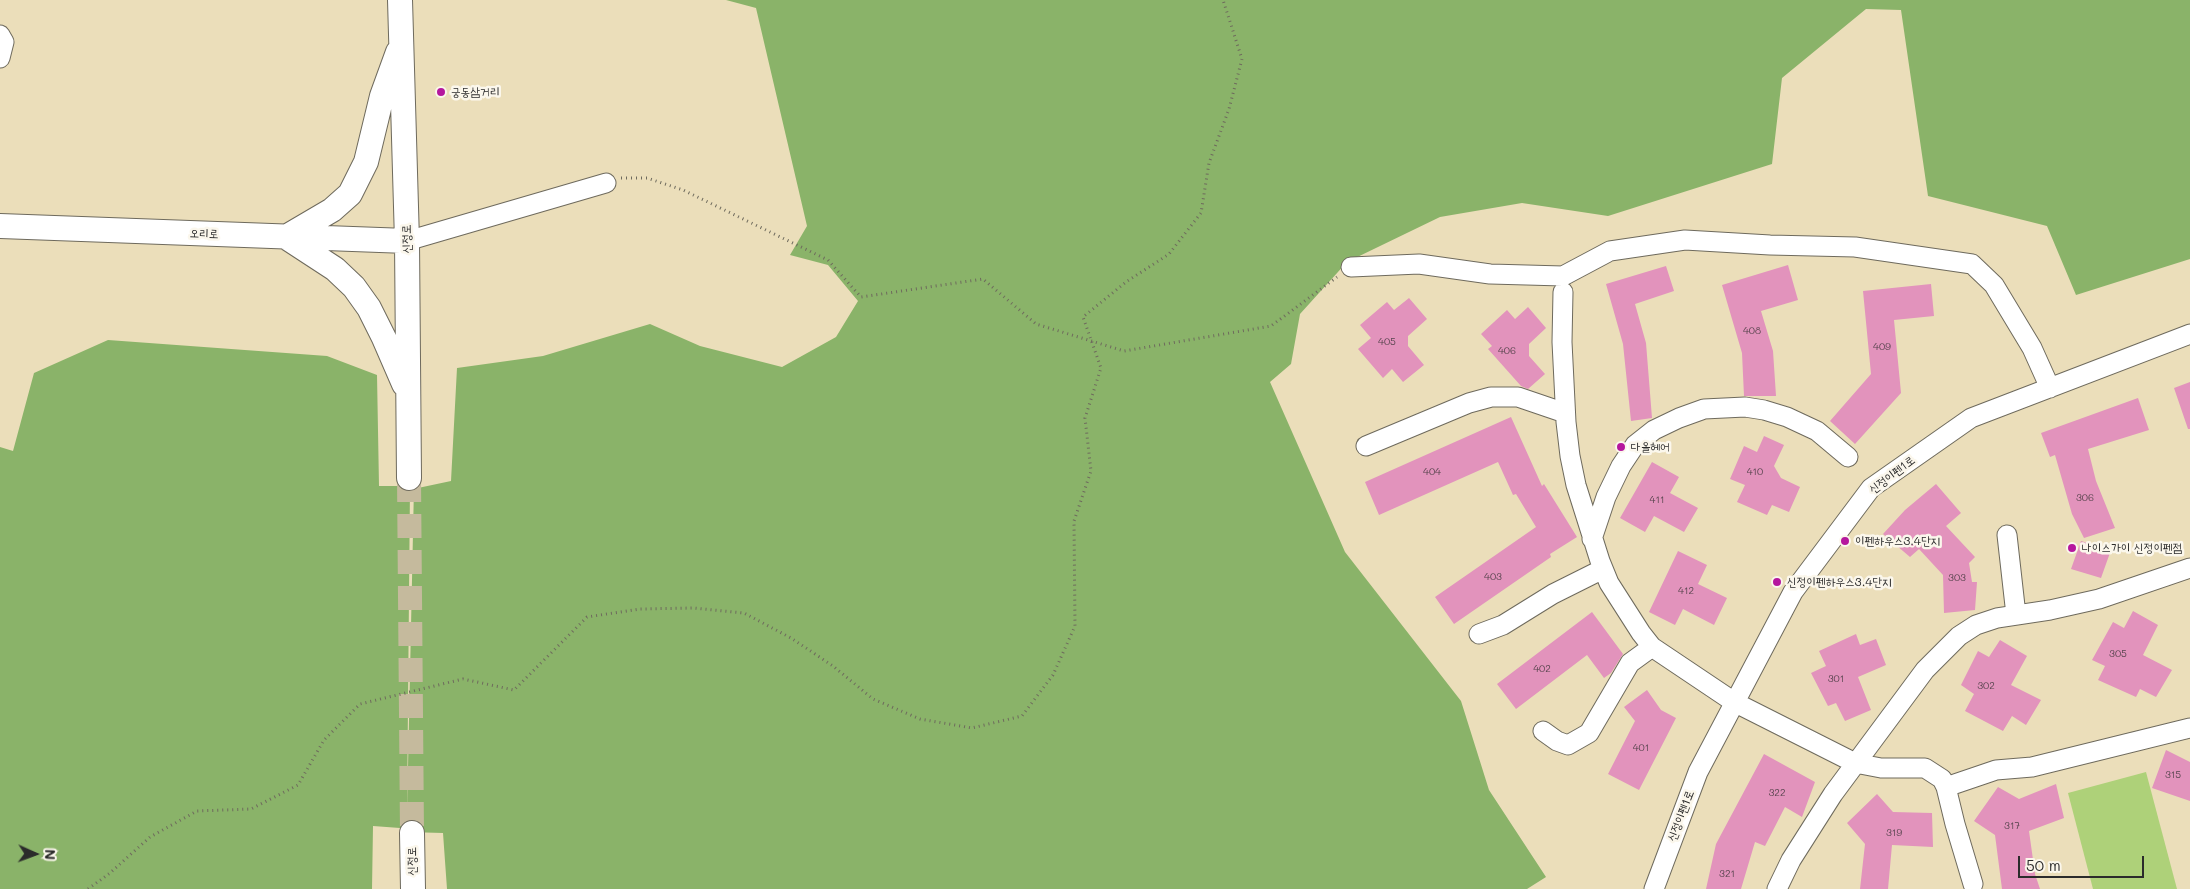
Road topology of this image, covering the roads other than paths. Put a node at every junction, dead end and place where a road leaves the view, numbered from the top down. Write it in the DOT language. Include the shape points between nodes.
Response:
graph roads {
  1 [pos="400,0"];
  2 [pos="0,35"];
  3 [pos="402,42"];
  4 [pos="0,58"];
  5 [pos="606,183"];
  6 [pos="0,226"];
  7 [pos="286,237"];
  8 [pos="407,241"];
  9 [pos="1351,267"];
  10 [pos="1563,292"];
  11 [pos="2190,334"];
  12 [pos="2050,388"];
  13 [pos="409,395"];
  14 [pos="1565,413"];
  15 [pos="1366,446"];
  16 [pos="1848,457"];
  17 [pos="409,478"];
  18 [pos="2008,536"];
  19 [pos="1592,539"];
  20 [pos="2190,568"];
  21 [pos="1603,569"];
  22 [pos="2016,615"];
  23 [pos="1479,634"];
  24 [pos="1652,647"];
  25 [pos="1734,702"];
  26 [pos="2190,728"];
  27 [pos="1543,731"];
  28 [pos="1855,763"];
  29 [pos="1946,787"];
  30 [pos="412,833"];
  31 [pos="1973,884"];
  32 [pos="413,889"];
  33 [pos="1654,889"];
  34 [pos="1777,889"];
  1 -- 3 [label="main road, 신정로"];
  2 -- 4 [label="street" via="4,42"];
  3 -- 7 [label="main road" via="382,96 366,162 350,194 332,210"];
  3 -- 8 [label="main road, 신정로"];
  5 -- 8 [label="street"];
  6 -- 7 [label="main road, 오리로"];
  7 -- 8 [label="main road, 오리로"];
  7 -- 13 [label="main road" via="336,269 354,287 369,308"];
  8 -- 13 [label="main road, 신정로"];
  9 -- 12 [label="street" via="1419,264 1490,274 1563,276 1610,251 1685,240 1855,247 1972,264 1994,284 2032,348"];
  10 -- 14 [label="street"];
  11 -- 12 [label="street, 신정이펜1로"];
  12 -- 25 [label="street, 신정이펜1로" via="1971,418 1871,488 1792,592"];
  13 -- 17 [label="main road, 신정로"];
  14 -- 15 [label="street" via="1518,397 1491,397 1469,402"];
  14 -- 19 [label="street" via="1570,456"];
  16 -- 19 [label="street" via="1817,431 1787,417 1745,408 1704,409 1654,430 1635,445 1606,497"];
  18 -- 22 [label="street"];
  19 -- 21 [label="street"];
  20 -- 22 [label="street" via="2099,599"];
  21 -- 23 [label="street" via="1553,594 1504,625"];
  21 -- 24 [label="street" via="1623,606"];
  22 -- 28 [label="street" via="1976,625 1959,636 1925,670"];
  24 -- 25 [label="street"];
  24 -- 27 [label="street" via="1630,663 1584,737 1568,745"];
  25 -- 28 [label="street"];
  25 -- 33 [label="street, 신정이펜1로" via="1698,772"];
  26 -- 29 [label="street" via="2032,767 1996,770"];
  28 -- 29 [label="street" via="1881,768 1925,768 1942,779"];
  28 -- 34 [label="street" via="1791,860"];
  29 -- 31 [label="street"];
  30 -- 32 [label="main road, 신정로"];
}
